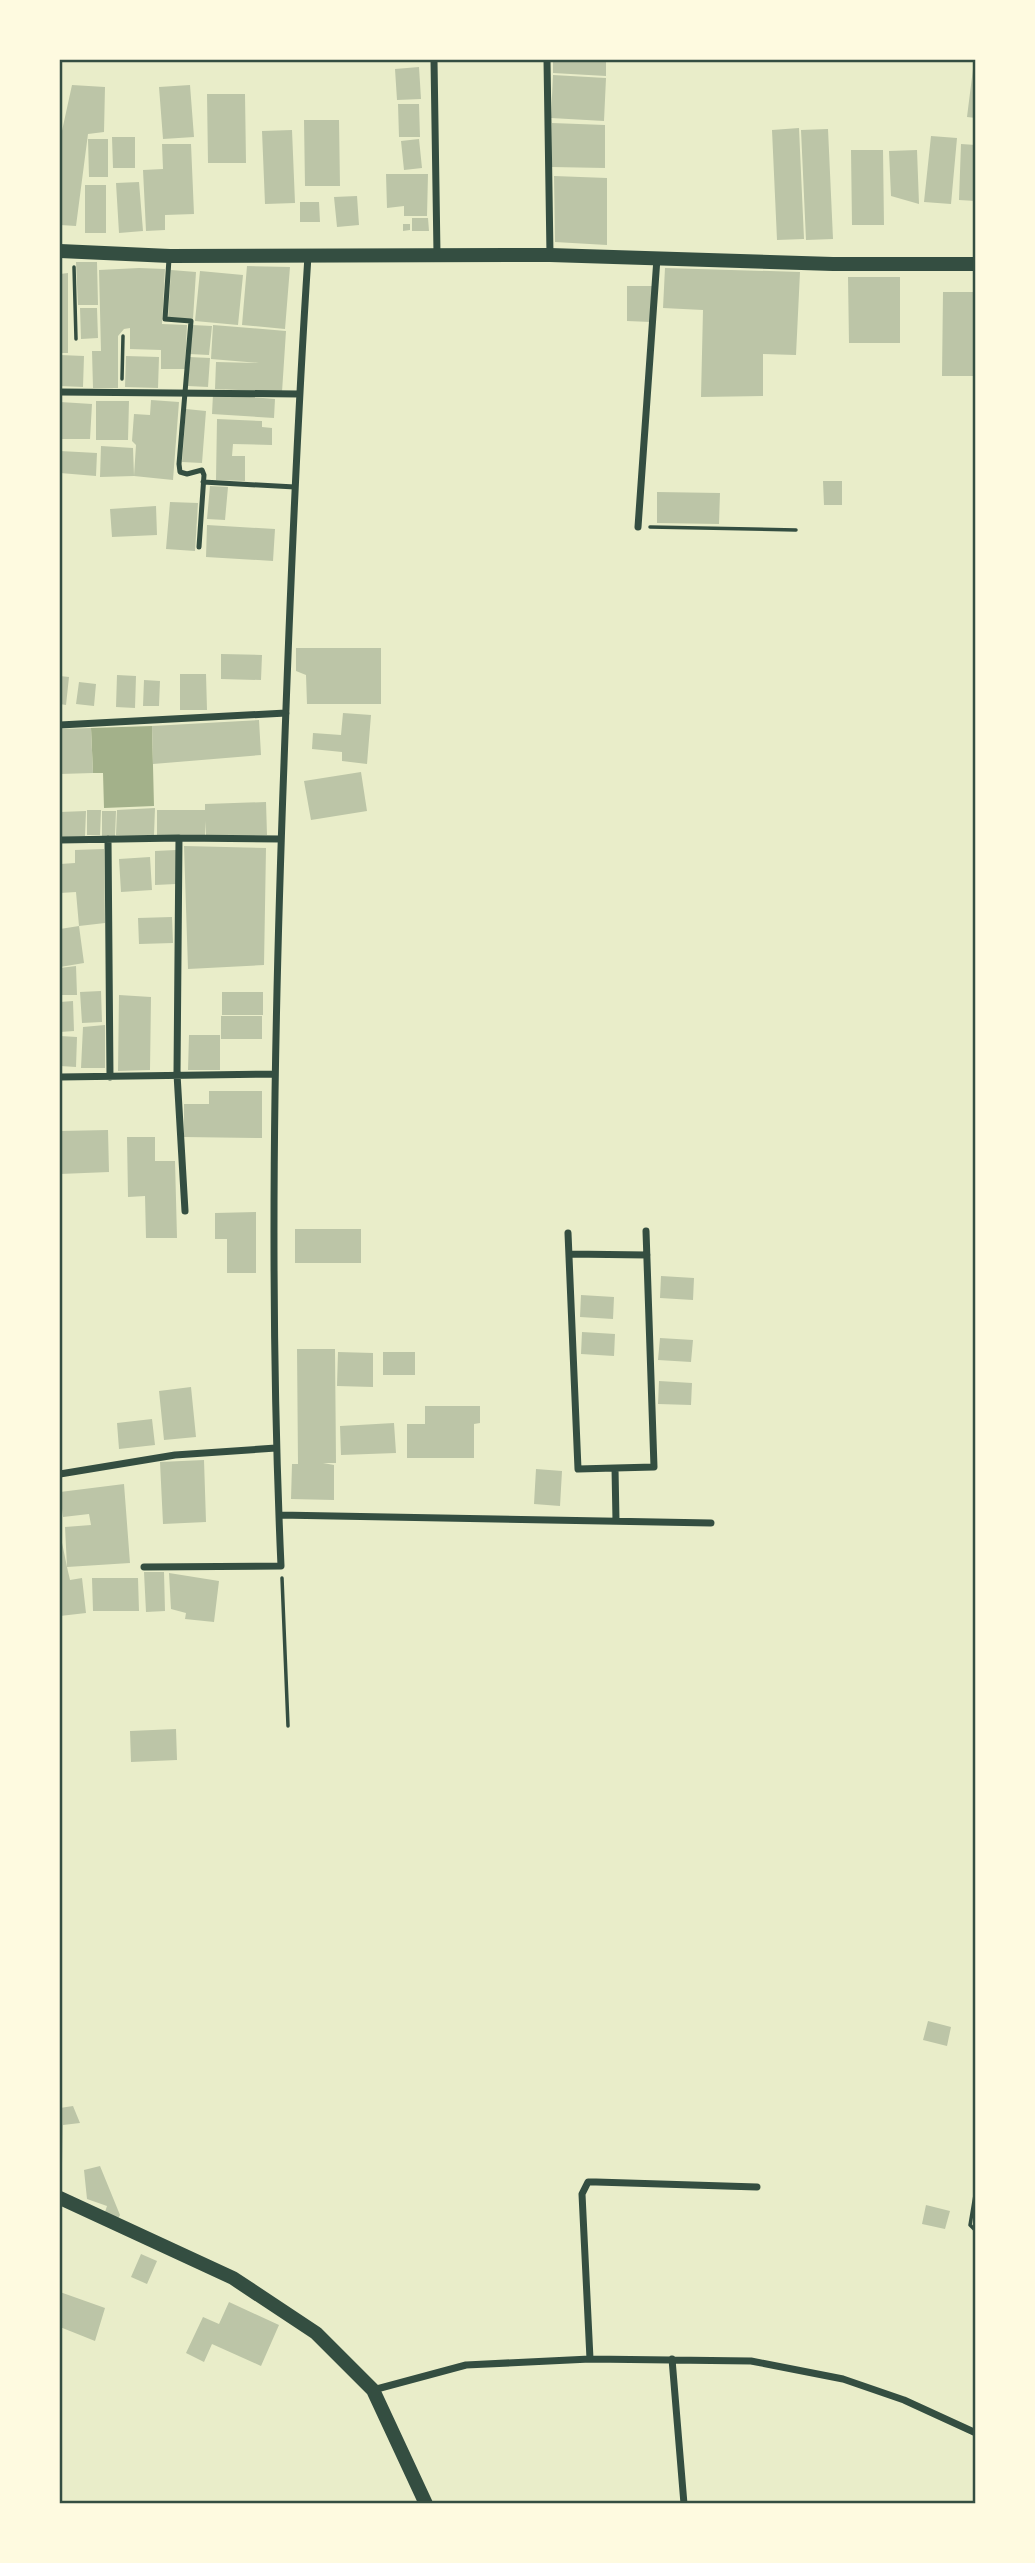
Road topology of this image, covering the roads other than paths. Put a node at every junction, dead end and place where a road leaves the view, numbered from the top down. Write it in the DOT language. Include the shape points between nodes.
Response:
graph roads {
  1 [pos="434,60"];
  2 [pos="547,60"];
  3 [pos="66,251"];
  4 [pos="437,254"];
  5 [pos="550,255"];
  6 [pos="170,256"];
  7 [pos="308,256"];
  8 [pos="657,257"];
  9 [pos="975,264"];
  10 [pos="60,392"];
  11 [pos="185,393"];
  12 [pos="299,394"];
  13 [pos="203,482"];
  14 [pos="295,487"];
  15 [pos="638,527"];
  16 [pos="199,547"];
  17 [pos="286,713"];
  18 [pos="60,725"];
  19 [pos="179,838"];
  20 [pos="108,839"];
  21 [pos="281,839"];
  22 [pos="60,840"];
  23 [pos="177,1074"];
  24 [pos="275,1074"];
  25 [pos="60,1077"];
  26 [pos="110,1077"];
  27 [pos="185,1211"];
  28 [pos="646,1231"];
  29 [pos="568,1233"];
  30 [pos="569,1254"];
  31 [pos="647,1255"];
  32 [pos="276,1448"];
  33 [pos="615,1468"];
  34 [pos="60,1474"];
  35 [pos="279,1515"];
  36 [pos="616,1521"];
  37 [pos="711,1523"];
  38 [pos="144,1567"];
  39 [pos="757,2187"];
  40 [pos="60,2198"];
  41 [pos="590,2359"];
  42 [pos="672,2359"];
  43 [pos="373,2390"];
  44 [pos="975,2433"];
  45 [pos="426,2504"];
  46 [pos="684,2504"];
  1 -- 4 [label="street"];
  2 -- 5 [label="street"];
  3 -- 6 [label="main road"];
  4 -- 5 [label="main road"];
  4 -- 7 [label="main road"];
  5 -- 8 [label="main road"];
  6 -- 7 [label="main road"];
  6 -- 11 [label="lane" via="165,319 191,321"];
  7 -- 12 [label="street"];
  8 -- 9 [label="main road"];
  8 -- 15 [label="street"];
  10 -- 11 [label="street"];
  11 -- 12 [label="street"];
  11 -- 13 [label="lane" via="180,472 202,470"];
  12 -- 14 [label="street"];
  13 -- 14 [label="lane"];
  13 -- 16 [label="lane"];
  14 -- 17 [label="street"];
  17 -- 18 [label="street"];
  17 -- 21 [label="street"];
  19 -- 20 [label="street"];
  19 -- 21 [label="street"];
  19 -- 23 [label="street"];
  20 -- 22 [label="street"];
  20 -- 26 [label="street"];
  21 -- 24 [label="street"];
  23 -- 24 [label="street"];
  23 -- 26 [label="street"];
  23 -- 27 [label="street"];
  24 -- 32 [label="street"];
  25 -- 26 [label="street"];
  28 -- 31 [label="street"];
  29 -- 30 [label="street"];
  30 -- 31 [label="street"];
  30 -- 33 [label="street" via="578,1469"];
  31 -- 33 [label="street" via="654,1467"];
  32 -- 34 [label="street" via="175,1455"];
  32 -- 35 [label="street"];
  33 -- 36 [label="street"];
  35 -- 36 [label="street"];
  35 -- 38 [label="street" via="281,1566"];
  36 -- 37 [label="street"];
  39 -- 41 [label="street" via="588,2182 582,2194"];
  40 -- 43 [label="main road" via="233,2278 316,2333"];
  41 -- 42 [label="street"];
  41 -- 43 [label="street" via="466,2365"];
  42 -- 44 [label="street" via="751,2361 843,2379 904,2400"];
  42 -- 46 [label="street"];
  43 -- 45 [label="main road"];
}
